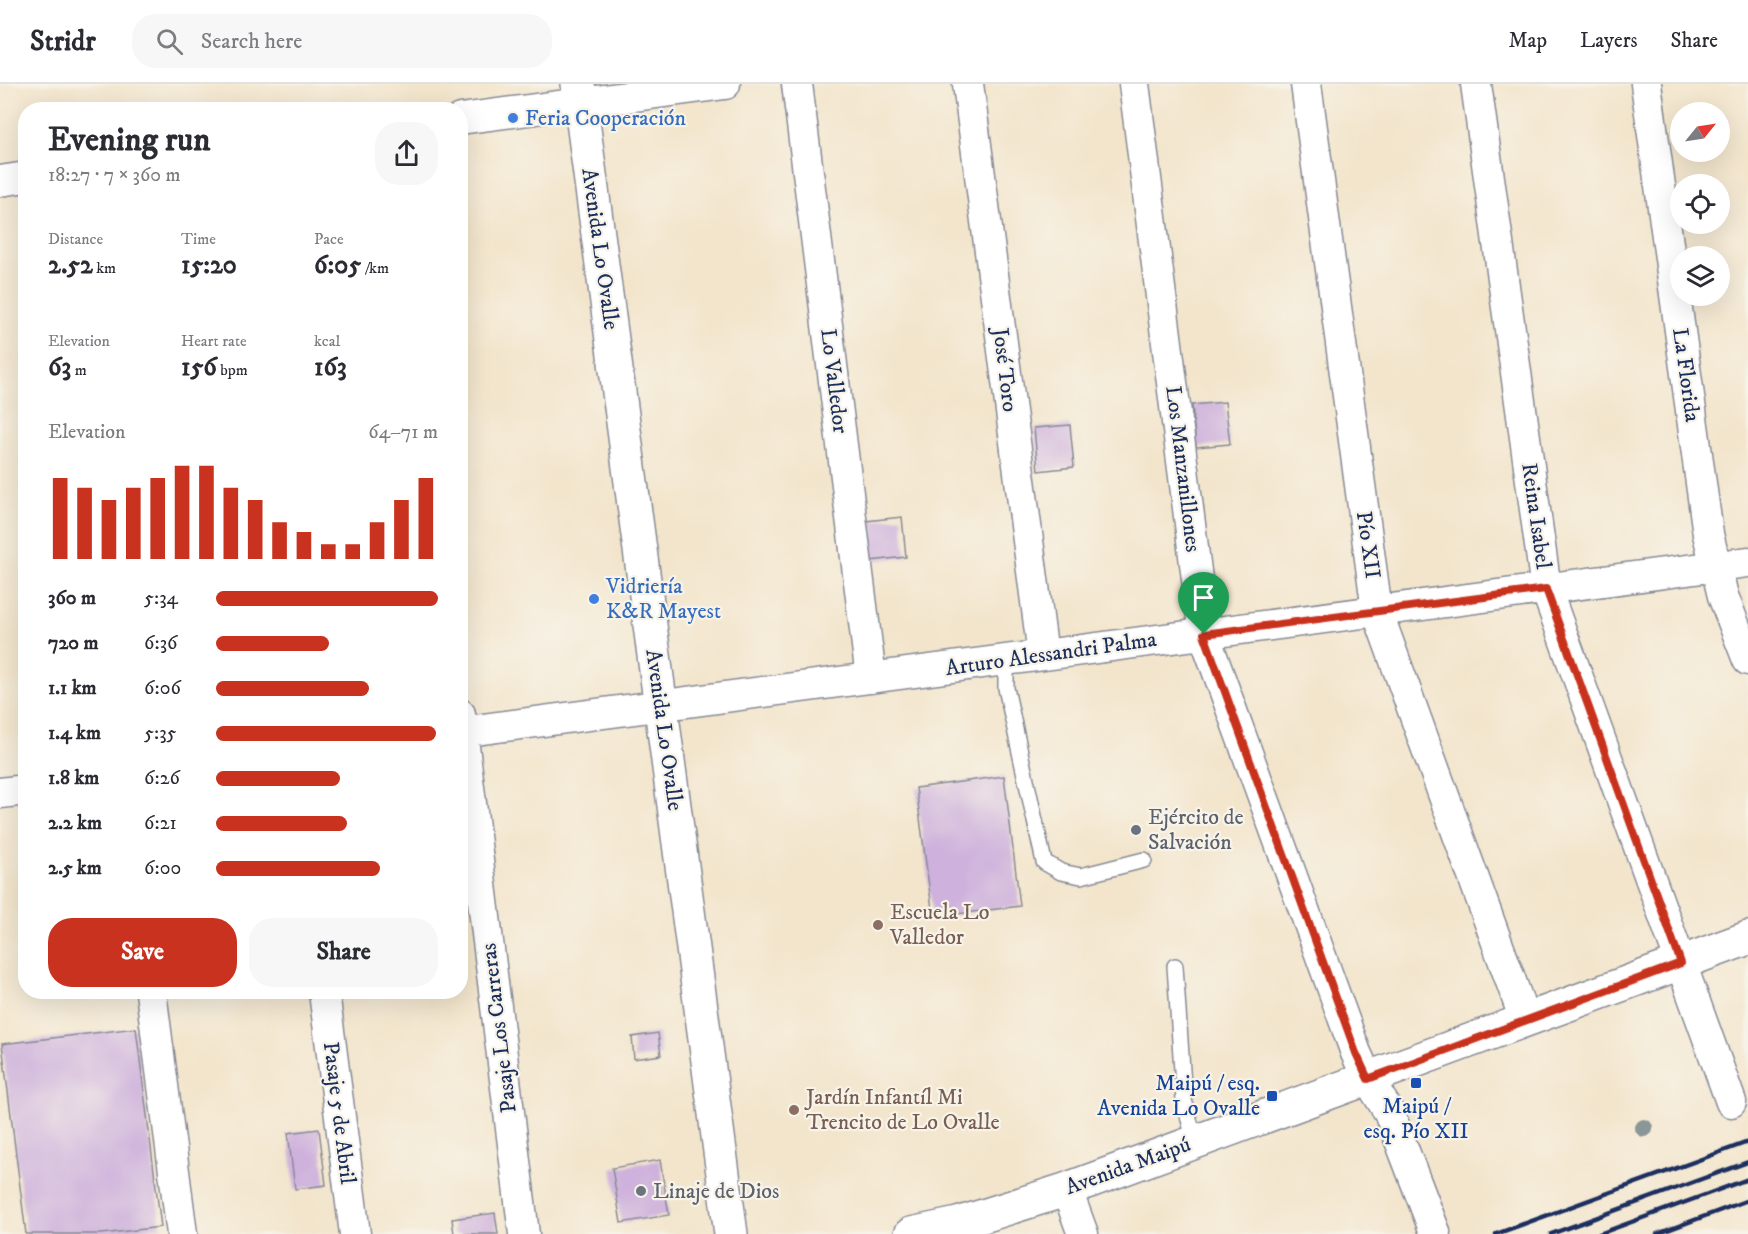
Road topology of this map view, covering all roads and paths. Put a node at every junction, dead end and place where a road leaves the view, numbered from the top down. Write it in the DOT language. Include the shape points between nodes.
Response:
graph roads {
  1 [pos="725,84"];
  2 [pos="796,84"];
  3 [pos="968,84"];
  4 [pos="1134,84"];
  5 [pos="1306,84"];
  6 [pos="1476,84"];
  7 [pos="1646,84"];
  8 [pos="579,94"];
  9 [pos="468,117"];
  10 [pos="18,178"];
  11 [pos="0,180"];
  12 [pos="1748,562"];
  13 [pos="1715,566"];
  14 [pos="1546,589"];
  15 [pos="1377,611"];
  16 [pos="1204,634"];
  17 [pos="1042,655"];
  18 [pos="1006,660"];
  19 [pos="1748,660"];
  20 [pos="871,678"];
  21 [pos="661,706"];
  22 [pos="468,725"];
  23 [pos="468,782"];
  24 [pos="18,791"];
  25 [pos="0,793"];
  26 [pos="1144,860"];
  27 [pos="1748,938"];
  28 [pos="1681,963"];
  29 [pos="1175,966"];
  30 [pos="153,999"];
  31 [pos="325,999"];
  32 [pos="1525,1020"];
  33 [pos="1368,1079"];
  34 [pos="1731,1102"];
  35 [pos="1195,1142"];
  36 [pos="1072,1204"];
  37 [pos="1436,1232"];
  38 [pos="182,1234"];
  39 [pos="355,1234"];
  40 [pos="524,1234"];
  41 [pos="731,1234"];
  42 [pos="911,1234"];
  43 [pos="1083,1234"];
  1 -- 8 [label="street"];
  2 -- 20 [label="street, Lo Valledor"];
  3 -- 17 [label="street, José Toro"];
  4 -- 16 [label="street, Los Manzanillones"];
  5 -- 15 [label="street, Pío XII"];
  6 -- 14 [label="street, Reina Isabel"];
  7 -- 13 [label="street, La Florida"];
  8 -- 9 [label="street"];
  8 -- 21 [label="main road, Avenida Lo Ovalle"];
  10 -- 11 [label="street"];
  12 -- 13 [label="street, Arturo Alessandri Palma"];
  13 -- 14 [label="street, Arturo Alessandri Palma"];
  13 -- 19 [label="street, La Florida"];
  14 -- 15 [label="street, Arturo Alessandri Palma"];
  14 -- 28 [label="street, Reina Isabel"];
  15 -- 16 [label="street, Arturo Alessandri Palma"];
  15 -- 32 [label="street, Pío XII"];
  16 -- 17 [label="street, Arturo Alessandri Palma"];
  16 -- 33 [label="street, Los Manzanillones"];
  17 -- 18 [label="street, Arturo Alessandri Palma"];
  18 -- 20 [label="street, Arturo Alessandri Palma"];
  18 -- 26 [label="lane" via="1006,688 1044,862 1060,872 1081,876"];
  20 -- 21 [label="street, Arturo Alessandri Palma"];
  21 -- 22 [label="street, Arturo Alessandri Palma"];
  21 -- 41 [label="main road, Avenida Lo Ovalle"];
  23 -- 40 [label="street, Pasaje Los Carreras"];
  24 -- 25 [label="street"];
  27 -- 28 [label="main road, Avenida Maipú"];
  28 -- 32 [label="main road, Avenida Maipú"];
  28 -- 34 [label="street, Reina Isabel"];
  29 -- 35 [label="lane" via="1184,1100"];
  30 -- 38 [label="street"];
  31 -- 39 [label="street, Pasaje 5 de Abril"];
  32 -- 33 [label="main road, Avenida Maipú"];
  33 -- 35 [label="main road, Avenida Maipú"];
  33 -- 37 [label="street, Los Manzanillones" via="1389,1112"];
  35 -- 42 [label="main road, Avenida Maipú" via="1021,1205"];
  36 -- 43 [label="street"];
}
